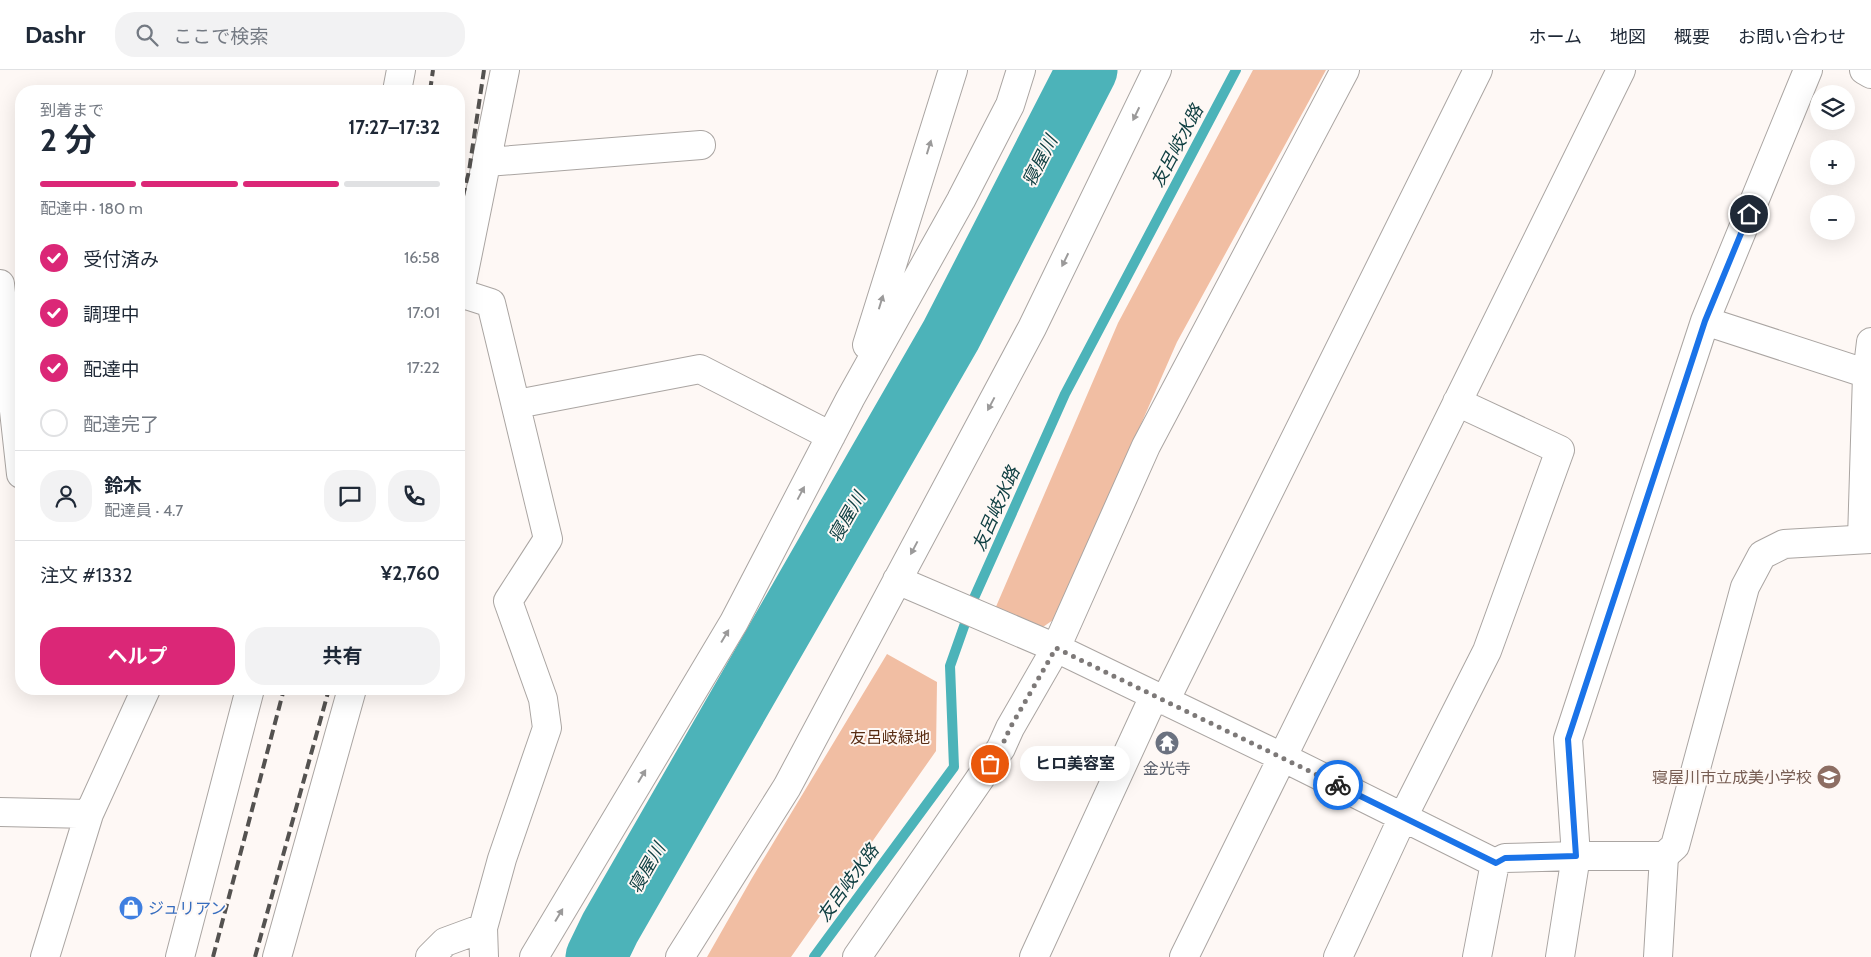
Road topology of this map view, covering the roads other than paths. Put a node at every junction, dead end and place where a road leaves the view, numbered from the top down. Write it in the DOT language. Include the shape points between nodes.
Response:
graph roads {
  1 [pos="401,70"];
  2 [pos="505,70"];
  3 [pos="1021,70"];
  4 [pos="1158,70"];
  5 [pos="1345,70"];
  6 [pos="1478,70"];
  7 [pos="1621,70"];
  8 [pos="1808,70"];
  9 [pos="1864,70"];
  10 [pos="952,71"];
  11 [pos="1871,74"];
  12 [pos="398,85"];
  13 [pos="701,145"];
  14 [pos="487,162"];
  15 [pos="465,266"];
  16 [pos="0,284"];
  17 [pos="465,296"];
  18 [pos="1705,321"];
  19 [pos="1871,342"];
  20 [pos="1869,375"];
  21 [pos="850,399"];
  22 [pos="1457,402"];
  23 [pos="517,404"];
  24 [pos="15,420"];
  25 [pos="831,436"];
  26 [pos="0,473"];
  27 [pos="15,474"];
  28 [pos="1867,539"];
  29 [pos="897,580"];
  30 [pos="1056,648"];
  31 [pos="143,695"];
  32 [pos="248,695"];
  33 [pos="350,695"];
  34 [pos="1159,699"];
  35 [pos="1282,757"];
  36 [pos="0,812"];
  37 [pos="89,814"];
  38 [pos="1402,817"];
  39 [pos="1576,856"];
  40 [pos="1664,856"];
  41 [pos="1496,863"];
  42 [pos="483,928"];
  43 [pos="45,957"];
  44 [pos="180,957"];
  45 [pos="277,957"];
  46 [pos="430,957"];
  47 [pos="484,957"];
  48 [pos="534,957"];
  49 [pos="680,957"];
  50 [pos="857,957"];
  51 [pos="1034,957"];
  52 [pos="1184,957"];
  53 [pos="1338,957"];
  54 [pos="1477,957"];
  55 [pos="1560,957"];
  56 [pos="1658,957"];
  1 -- 12 [label="street"];
  2 -- 14 [label="street"];
  3 -- 21 [label="street" via="1010,105 966,191"];
  4 -- 29 [label="street, one-way" via="1032,328"];
  5 -- 30 [label="street" via="1146,446"];
  6 -- 34 [label="street"];
  7 -- 22 [label="street"];
  8 -- 18 [label="street"];
  9 -- 11 [label="street"];
  21 -- 10 [label="street, one-way"];
  13 -- 14 [label="street"];
  14 -- 15 [label="street"];
  16 -- 24 [label="street"];
  17 -- 23 [label="street" via="491,303"];
  18 -- 20 [label="street"];
  18 -- 39 [label="street" via="1568,739"];
  19 -- 20 [label="street"];
  20 -- 28 [label="street"];
  21 -- 25 [label="street"];
  22 -- 35 [label="street"];
  22 -- 38 [label="street" via="1560,450 1487,651"];
  23 -- 25 [label="street" via="700,369"];
  23 -- 42 [label="street" via="548,539 508,601 543,699 547,728 502,859"];
  48 -- 25 [label="street, one-way" via="734,622"];
  26 -- 27 [label="street"];
  28 -- 40 [label="street" via="1784,544 1762,555 1745,587 1675,846"];
  29 -- 30 [label="street"];
  29 -- 49 [label="street" via="787,787"];
  30 -- 34 [label="street"];
  30 -- 50 [label="street" via="1001,748"];
  31 -- 37 [label="street"];
  32 -- 44 [label="street"];
  33 -- 45 [label="street"];
  34 -- 35 [label="street"];
  34 -- 51 [label="street"];
  35 -- 38 [label="street"];
  35 -- 52 [label="street"];
  36 -- 37 [label="street"];
  37 -- 43 [label="street"];
  38 -- 41 [label="street"];
  38 -- 53 [label="street"];
  39 -- 40 [label="street"];
  39 -- 41 [label="street" via="1505,858"];
  39 -- 55 [label="street"];
  40 -- 56 [label="street"];
  41 -- 54 [label="street"];
  42 -- 46 [label="street" via="445,942"];
  42 -- 47 [label="street"];
}
